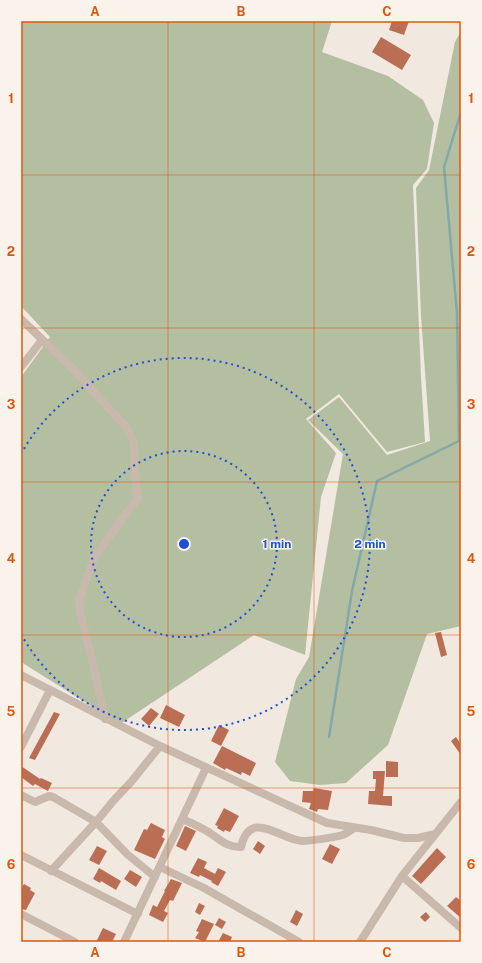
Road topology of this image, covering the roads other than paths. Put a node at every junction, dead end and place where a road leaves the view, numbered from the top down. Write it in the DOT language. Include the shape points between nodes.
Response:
graph roads {
  1 [pos="21,319"];
  2 [pos="42,340"];
  3 [pos="21,367"];
  4 [pos="21,675"];
  5 [pos="50,690"];
  6 [pos="105,719"];
  7 [pos="23,735"];
  8 [pos="160,746"];
  9 [pos="21,747"];
  10 [pos="206,768"];
  11 [pos="21,795"];
  12 [pos="461,802"];
  13 [pos="182,819"];
  14 [pos="96,822"];
  15 [pos="353,828"];
  16 [pos="435,834"];
  17 [pos="21,855"];
  18 [pos="160,867"];
  19 [pos="51,871"];
  20 [pos="402,876"];
  21 [pos="155,877"];
  22 [pos="21,914"];
  23 [pos="138,914"];
  24 [pos="461,928"];
  25 [pos="75,942"];
  26 [pos="124,942"];
  27 [pos="299,942"];
  28 [pos="360,942"];
  1 -- 2 [label="street"];
  2 -- 3 [label="street"];
  2 -- 6 [label="street" via="99,397 126,427 134,442 138,499 94,558 79,606"];
  4 -- 5 [label="street"];
  5 -- 6 [label="street"];
  5 -- 7 [label="street"];
  6 -- 8 [label="street"];
  7 -- 9 [label="street"];
  8 -- 10 [label="street"];
  8 -- 14 [label="street"];
  10 -- 13 [label="street"];
  10 -- 15 [label="street" via="321,821"];
  11 -- 14 [label="street" via="35,802 49,796 53,797"];
  12 -- 16 [label="street"];
  13 -- 15 [label="street" via="234,847 241,847 244,837 256,826 302,841 341,835"];
  13 -- 18 [label="street"];
  14 -- 19 [label="street"];
  14 -- 21 [label="street" via="127,854"];
  15 -- 16 [label="street" via="404,838"];
  16 -- 20 [label="street"];
  17 -- 19 [label="street"];
  18 -- 21 [label="street"];
  18 -- 27 [label="street" via="204,888"];
  19 -- 23 [label="street"];
  20 -- 24 [label="street"];
  20 -- 28 [label="street"];
  21 -- 23 [label="street"];
  22 -- 25 [label="street"];
  23 -- 26 [label="street"];
}
